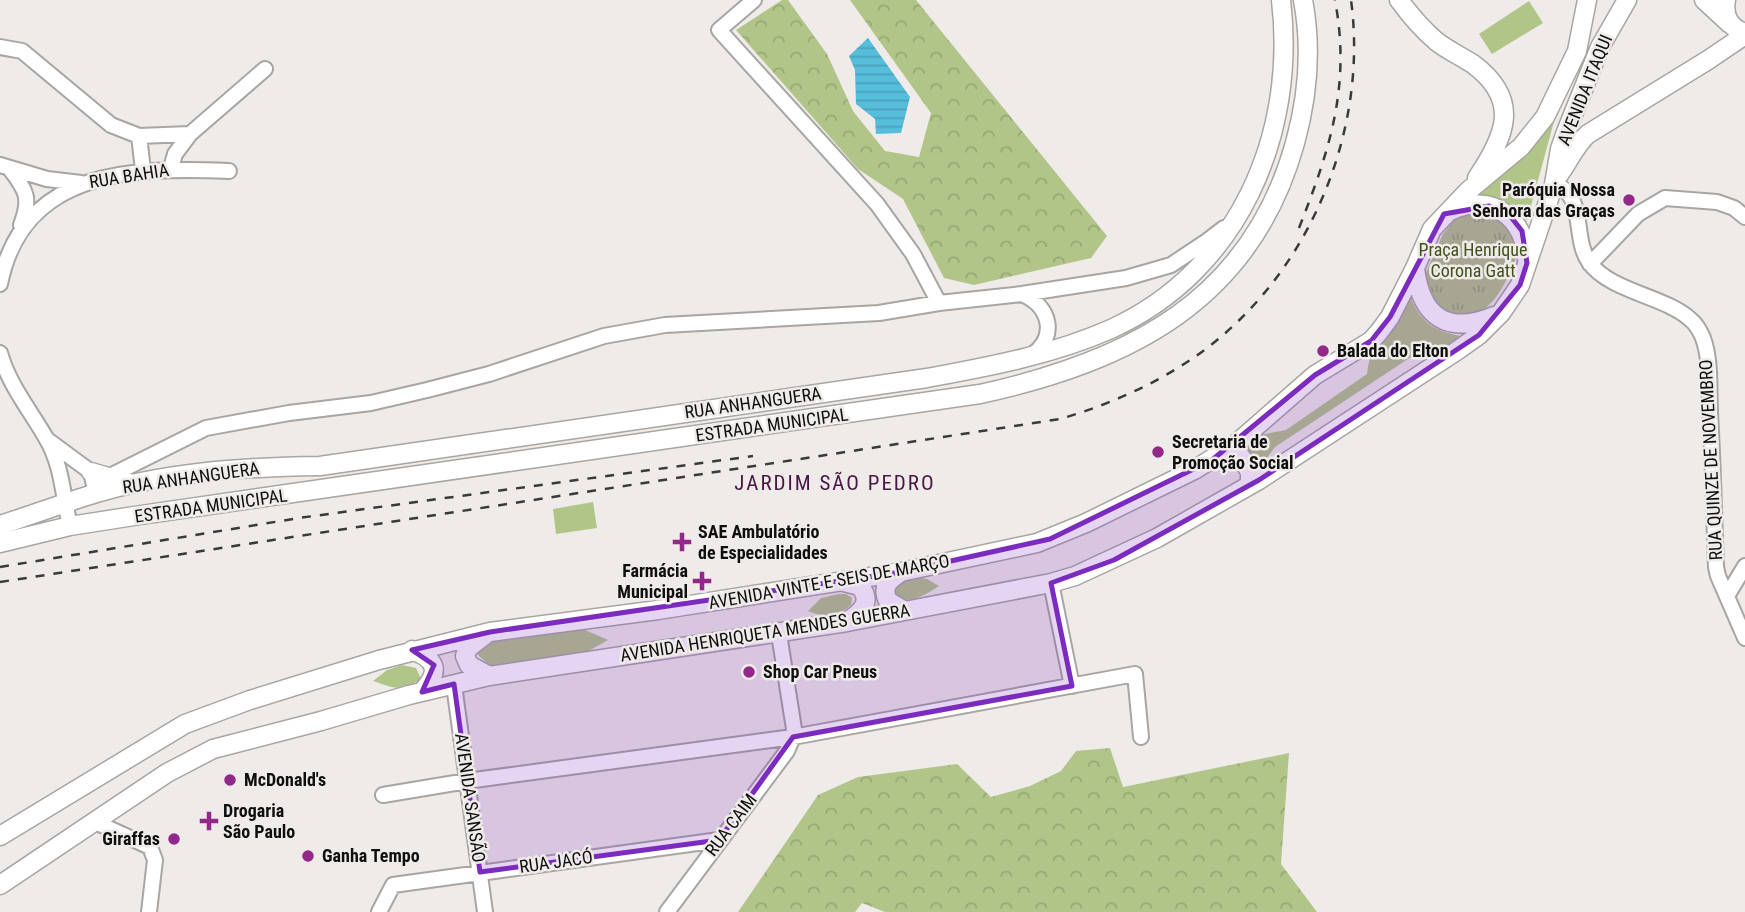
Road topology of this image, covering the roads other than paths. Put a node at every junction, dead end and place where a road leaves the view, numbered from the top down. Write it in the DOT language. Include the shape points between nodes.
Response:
graph roads {
  1 [pos="754,0"];
  2 [pos="1281,0"];
  3 [pos="1303,0"];
  4 [pos="1399,0"];
  5 [pos="1587,0"];
  6 [pos="1627,0"];
  7 [pos="1704,0"];
  8 [pos="1726,0"];
  9 [pos="1741,32"];
  10 [pos="0,47"];
  11 [pos="265,69"];
  12 [pos="190,134"];
  13 [pos="139,136"];
  14 [pos="5,167"];
  15 [pos="172,168"];
  16 [pos="143,170"];
  17 [pos="229,171"];
  18 [pos="1555,182"];
  19 [pos="81,183"];
  20 [pos="1468,191"];
  21 [pos="1444,214"];
  22 [pos="1745,217"];
  23 [pos="1234,219"];
  24 [pos="19,232"];
  25 [pos="1527,263"];
  26 [pos="1590,264"];
  27 [pos="1415,268"];
  28 [pos="0,284"];
  29 [pos="1022,294"];
  30 [pos="939,303"];
  31 [pos="1501,313"];
  32 [pos="0,353"];
  33 [pos="1026,359"];
  34 [pos="48,440"];
  35 [pos="1212,460"];
  36 [pos="99,474"];
  37 [pos="187,475"];
  38 [pos="136,485"];
  39 [pos="1250,485"];
  40 [pos="329,489"];
  41 [pos="92,495"];
  42 [pos="190,501"];
  43 [pos="65,504"];
  44 [pos="134,516"];
  45 [pos="0,525"];
  46 [pos="75,526"];
  47 [pos="0,543"];
  48 [pos="1745,566"];
  49 [pos="901,572"];
  50 [pos="840,581"];
  51 [pos="1051,583"];
  52 [pos="1727,596"];
  53 [pos="903,610"];
  54 [pos="847,622"];
  55 [pos="490,632"];
  56 [pos="779,634"];
  57 [pos="1745,638"];
  58 [pos="412,650"];
  59 [pos="489,676"];
  60 [pos="454,684"];
  61 [pos="1072,686"];
  62 [pos="422,692"];
  63 [pos="793,737"];
  64 [pos="1141,737"];
  65 [pos="467,781"];
  66 [pos="383,795"];
  67 [pos="95,822"];
  68 [pos="0,836"];
  69 [pos="719,840"];
  70 [pos="480,872"];
  71 [pos="0,885"];
  72 [pos="149,912"];
  73 [pos="379,912"];
  74 [pos="485,912"];
  75 [pos="667,912"];
  1 -- 30 [label="street" via="719,30 877,204 913,254"];
  2 -- 23 [label="main road, RUA ANHANGUERA" via="1285,58 1278,116 1261,170"];
  3 -- 40 [label="main road, ESTRADA MUNICIPAL" via="1308,87 1281,185 1267,214 1215,284 1139,341 1066,372 980,394"];
  4 -- 20 [label="main road" via="1437,41 1472,63 1500,90 1504,102 1500,137"];
  5 -- 20 [label="main road" via="1577,51 1545,117 1521,147"];
  6 -- 18 [label="main road, AVENIDA ITAQUI" via="1585,83 1560,149"];
  7 -- 9 [label="main road"];
  8 -- 9 [label="main road" via="1725,12"];
  9 -- 18 [label="main road" via="1676,81 1588,134"];
  10 -- 13 [label="street" via="22,51 111,125"];
  11 -- 12 [label="street"];
  12 -- 13 [label="street"];
  12 -- 15 [label="street"];
  13 -- 16 [label="street"];
  14 -- 19 [label="street"];
  14 -- 24 [label="street" via="27,198"];
  15 -- 16 [label="street, RUA BAHIA"];
  15 -- 17 [label="street, RUA BAHIA"];
  16 -- 19 [label="street, RUA BAHIA"];
  18 -- 25 [label="main road, AVENIDA ITAQUI"];
  18 -- 26 [label="street" via="1573,198"];
  19 -- 24 [label="street, RUA BAHIA" via="46,204"];
  20 -- 21 [label="main road, AVENIDA VINTE E SEIS DE MARÇO"];
  21 -- 25 [label="main road" via="1481,205 1506,214 1521,231"];
  21 -- 27 [label="main road, AVENIDA VINTE E SEIS DE MARÇO"];
  22 -- 26 [label="street" via="1717,202 1665,198 1638,215"];
  23 -- 29 [label="street" via="1182,259 1158,270"];
  23 -- 33 [label="main road, RUA ANHANGUERA" via="1208,259 1156,303 1084,341"];
  24 -- 28 [label="street, RUA BAHIA"];
  25 -- 31 [label="main road" via="1520,285"];
  26 -- 52 [label="street, RUA QUINZE DE NOVEMBRO" via="1622,286 1686,316 1703,338 1709,375 1716,567"];
  27 -- 31 [label="main road" via="1426,303 1443,319 1473,324"];
  27 -- 35 [label="main road, AVENIDA VINTE E SEIS DE MARÇO" via="1390,317 1371,341 1315,375"];
  29 -- 30 [label="street"];
  29 -- 33 [label="street" via="1039,304 1048,325 1045,342"];
  30 -- 36 [label="street" via="857,315 636,329 427,390 206,428"];
  31 -- 39 [label="main road, AVENIDA HENRIQUETA MENDES GUERRA" via="1458,350"];
  32 -- 34 [label="street" via="15,389"];
  33 -- 37 [label="main road, RUA ANHANGUERA" via="928,378 320,466"];
  34 -- 36 [label="street"];
  34 -- 43 [label="street"];
  35 -- 39 [label="main road" via="1241,457 1250,472"];
  35 -- 49 [label="main road, AVENIDA VINTE E SEIS DE MARÇO" via="1050,539"];
  36 -- 38 [label="main road"];
  36 -- 41 [label="street"];
  37 -- 38 [label="main road, RUA ANHANGUERA"];
  37 -- 42 [label="main road"];
  38 -- 41 [label="main road, RUA ANHANGUERA"];
  39 -- 51 [label="main road, AVENIDA HENRIQUETA MENDES GUERRA" via="1114,559"];
  40 -- 42 [label="main road" via="302,487"];
  40 -- 44 [label="main road, ESTRADA MUNICIPAL"];
  41 -- 43 [label="main road, RUA ANHANGUERA"];
  41 -- 46 [label="main road" via="82,503"];
  42 -- 44 [label="main road"];
  43 -- 45 [label="main road, RUA ANHANGUERA"];
  43 -- 46 [label="street"];
  44 -- 46 [label="main road, ESTRADA MUNICIPAL"];
  46 -- 47 [label="main road, ESTRADA MUNICIPAL"];
  48 -- 52 [label="street"];
  49 -- 50 [label="main road, AVENIDA VINTE E SEIS DE MARÇO"];
  49 -- 53 [label="main road" via="888,581 885,590 888,601"];
  50 -- 54 [label="main road" via="860,586 866,596 861,612"];
  50 -- 55 [label="main road, AVENIDA VINTE E SEIS DE MARÇO"];
  51 -- 53 [label="main road, AVENIDA HENRIQUETA MENDES GUERRA"];
  51 -- 61 [label="street"];
  52 -- 57 [label="street, RUA QUINZE DE NOVEMBRO"];
  53 -- 54 [label="main road, AVENIDA HENRIQUETA MENDES GUERRA"];
  54 -- 56 [label="main road, AVENIDA HENRIQUETA MENDES GUERRA"];
  55 -- 58 [label="main road, AVENIDA VINTE E SEIS DE MARÇO"];
  55 -- 59 [label="main road" via="468,648 465,656 469,665"];
  56 -- 59 [label="main road, AVENIDA HENRIQUETA MENDES GUERRA"];
  56 -- 63 [label="street"];
  58 -- 62 [label="main road" via="427,655 433,665 432,677"];
  58 -- 68 [label="main road, AVENIDA VINTE E SEIS DE MARÇO" via="185,724"];
  59 -- 60 [label="main road, AVENIDA HENRIQUETA MENDES GUERRA"];
  60 -- 62 [label="main road, AVENIDA HENRIQUETA MENDES GUERRA"];
  60 -- 65 [label="street, AVENIDA SANSÃO"];
  61 -- 63 [label="street"];
  61 -- 64 [label="street" via="1135,674"];
  62 -- 67 [label="main road, AVENIDA HENRIQUETA MENDES GUERRA" via="213,749 167,773"];
  63 -- 65 [label="street"];
  63 -- 69 [label="street, RUA CAIM"];
  65 -- 66 [label="street"];
  65 -- 70 [label="street, AVENIDA SANSÃO"];
  67 -- 71 [label="main road, AVENIDA HENRIQUETA MENDES GUERRA"];
  67 -- 72 [label="street" via="150,847 155,860"];
  69 -- 70 [label="street, RUA JACÓ"];
  69 -- 75 [label="street, RUA CAIM"];
  70 -- 73 [label="street, RUA JACÓ" via="393,885"];
  70 -- 74 [label="street, AVENIDA SANSÃO"];
}
